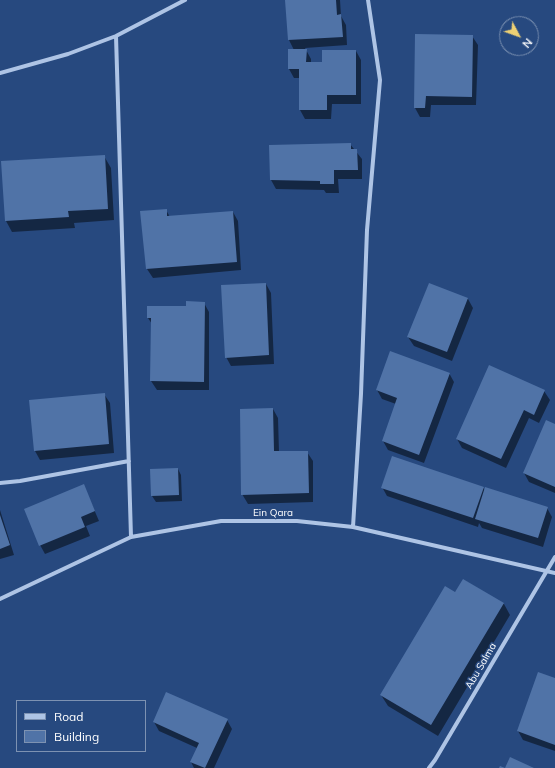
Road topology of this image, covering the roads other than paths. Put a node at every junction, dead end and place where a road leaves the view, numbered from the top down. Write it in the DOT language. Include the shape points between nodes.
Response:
graph roads {
  1 [pos="185,0"];
  2 [pos="368,0"];
  3 [pos="116,36"];
  4 [pos="0,74"];
  5 [pos="129,461"];
  6 [pos="0,483"];
  7 [pos="353,527"];
  8 [pos="130,537"];
  9 [pos="555,557"];
  10 [pos="545,572"];
  11 [pos="555,573"];
  12 [pos="0,599"];
  13 [pos="429,768"];
  1 -- 3 [label="street"];
  2 -- 7 [label="street" via="380,80 367,230"];
  3 -- 4 [label="street" via="68,54"];
  3 -- 5 [label="street"];
  5 -- 6 [label="street" via="20,482"];
  5 -- 8 [label="street"];
  7 -- 8 [label="street, Ein Qara" via="297,521 221,521"];
  7 -- 10 [label="street, Ein Qara"];
  8 -- 12 [label="street, Ein Qara"];
  9 -- 10 [label="street, Abu Salma"];
  10 -- 11 [label="street, Ein Qara"];
  10 -- 13 [label="street, Abu Salma"];
}
